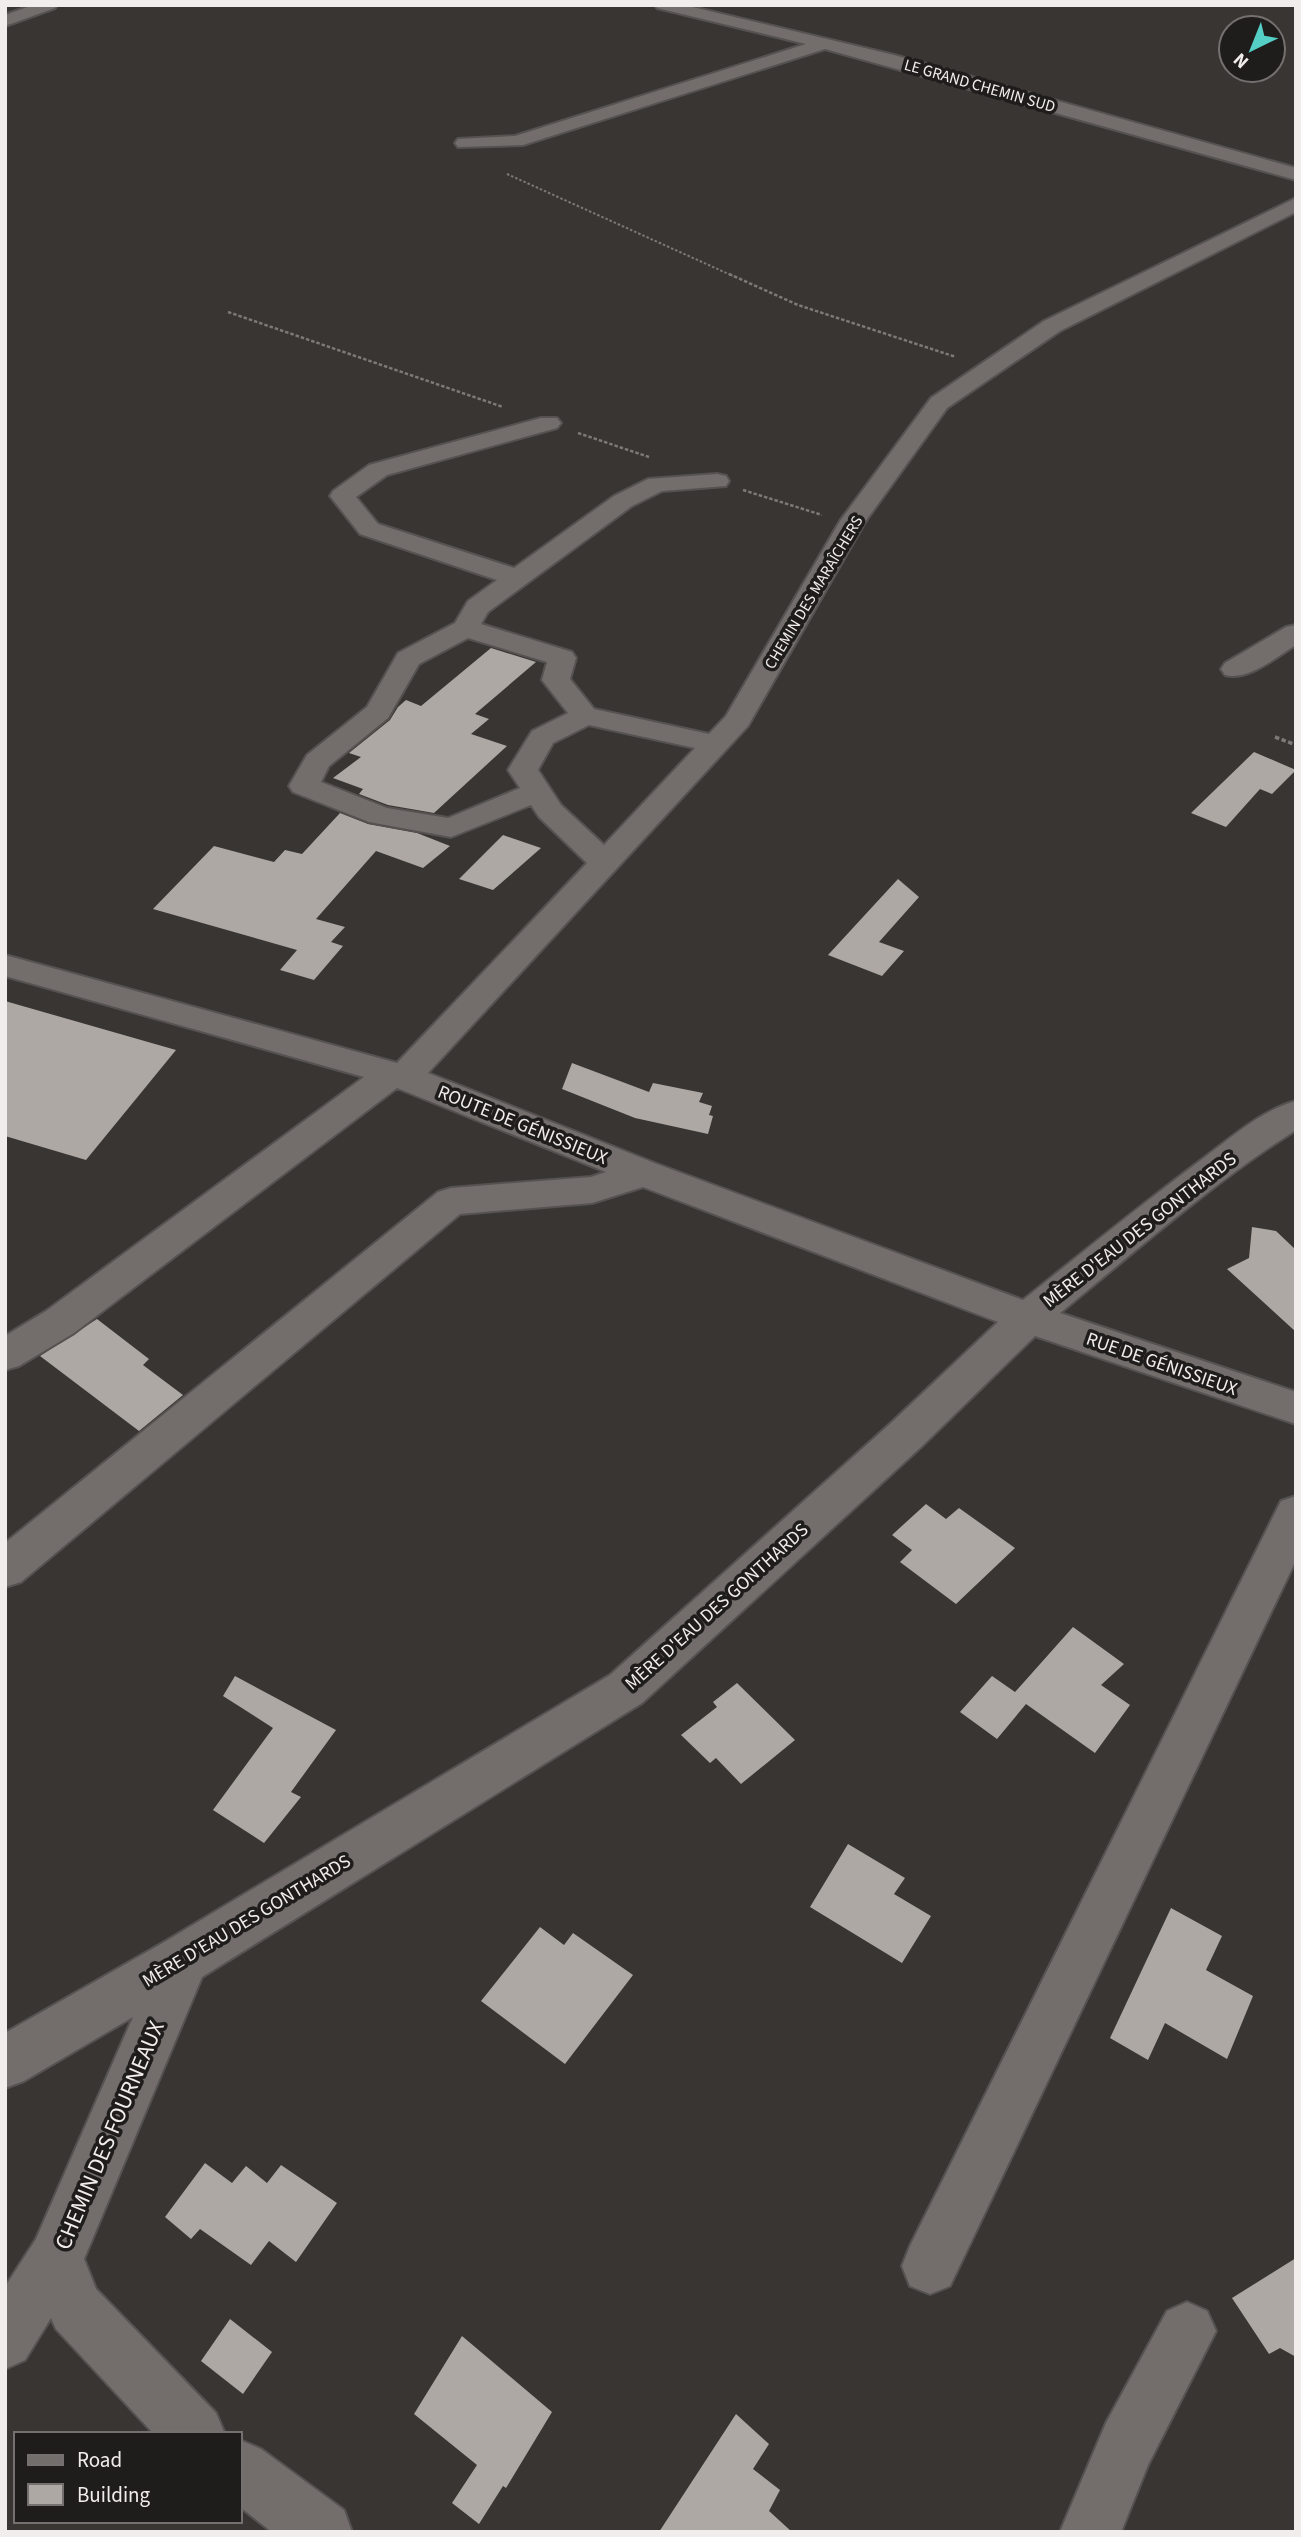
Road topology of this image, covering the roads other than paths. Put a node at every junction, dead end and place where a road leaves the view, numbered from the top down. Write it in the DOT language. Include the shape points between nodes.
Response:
graph roads {
  1 [pos="49,5"];
  2 [pos="663,5"];
  3 [pos="5,21"];
  4 [pos="824,44"];
  5 [pos="464,143"];
  6 [pos="1296,174"];
  7 [pos="1296,204"];
  8 [pos="549,422"];
  9 [pos="717,481"];
  10 [pos="517,578"];
  11 [pos="465,628"];
  12 [pos="1296,633"];
  13 [pos="1235,670"];
  14 [pos="585,716"];
  15 [pos="715,744"];
  16 [pos="537,792"];
  17 [pos="604,862"];
  18 [pos="5,965"];
  19 [pos="398,1075"];
  20 [pos="1296,1112"];
  21 [pos="644,1173"];
  22 [pos="1028,1318"];
  23 [pos="5,1355"];
  24 [pos="1296,1408"];
  25 [pos="1296,1514"];
  26 [pos="5,1569"];
  27 [pos="184,1959"];
  28 [pos="5,2062"];
  29 [pos="57,2259"];
  30 [pos="930,2266"];
  31 [pos="1187,2331"];
  32 [pos="5,2340"];
  33 [pos="193,2432"];
  34 [pos="242,2472"];
  35 [pos="322,2532"];
  36 [pos="1090,2532"];
  1 -- 3 [label="street"];
  2 -- 4 [label="street, LE GRAND CHEMIN SUD"];
  4 -- 5 [label="street" via="517,141"];
  4 -- 6 [label="street, LE GRAND CHEMIN SUD"];
  7 -- 15 [label="street, CHEMIN DES MARAÎCHERS" via="1052,326 939,403 853,521 738,720"];
  8 -- 10 [label="street" via="378,470 342,496 369,529"];
  9 -- 10 [label="street" via="657,484 623,501"];
  10 -- 11 [label="street" via="477,607"];
  11 -- 14 [label="street" via="562,658 556,680"];
  11 -- 16 [label="street" via="408,659 379,712 317,761 304,786 380,816 451,828"];
  12 -- 13 [label="street"];
  14 -- 15 [label="street"];
  14 -- 16 [label="street" via="542,737 523,770"];
  15 -- 17 [label="street, CHEMIN DES MARAÎCHERS"];
  16 -- 17 [label="street" via="550,811"];
  17 -- 19 [label="street, CHEMIN DES MARAÎCHERS"];
  18 -- 19 [label="street, ROUTE DE GÉNISSIEUX"];
  19 -- 21 [label="street, ROUTE DE GÉNISSIEUX"];
  19 -- 23 [label="street, CHEMIN DES MARAÎCHERS" via="60,1322"];
  20 -- 22 [label="street, MÈRE D'EAU DES GONTHARDS" via="1183,1192"];
  21 -- 22 [label="street, ROUTE DE GÉNISSIEUX"];
  21 -- 26 [label="street" via="592,1190 451,1200"];
  22 -- 24 [label="street, RUE DE GÉNISSIEUX"];
  22 -- 27 [label="street, MÈRE D'EAU DES GONTHARDS" via="626,1689"];
  25 -- 30 [label="street"];
  27 -- 28 [label="street, MÈRE D'EAU DES GONTHARDS"];
  27 -- 29 [label="street, CHEMIN DES FOURNEAUX"];
  29 -- 32 [label="street"];
  29 -- 33 [label="street, CHEMIN DES FOURNEAUX" via="76,2309"];
  31 -- 36 [label="street" via="1127,2444"];
  34 -- 35 [label="street"];
}
